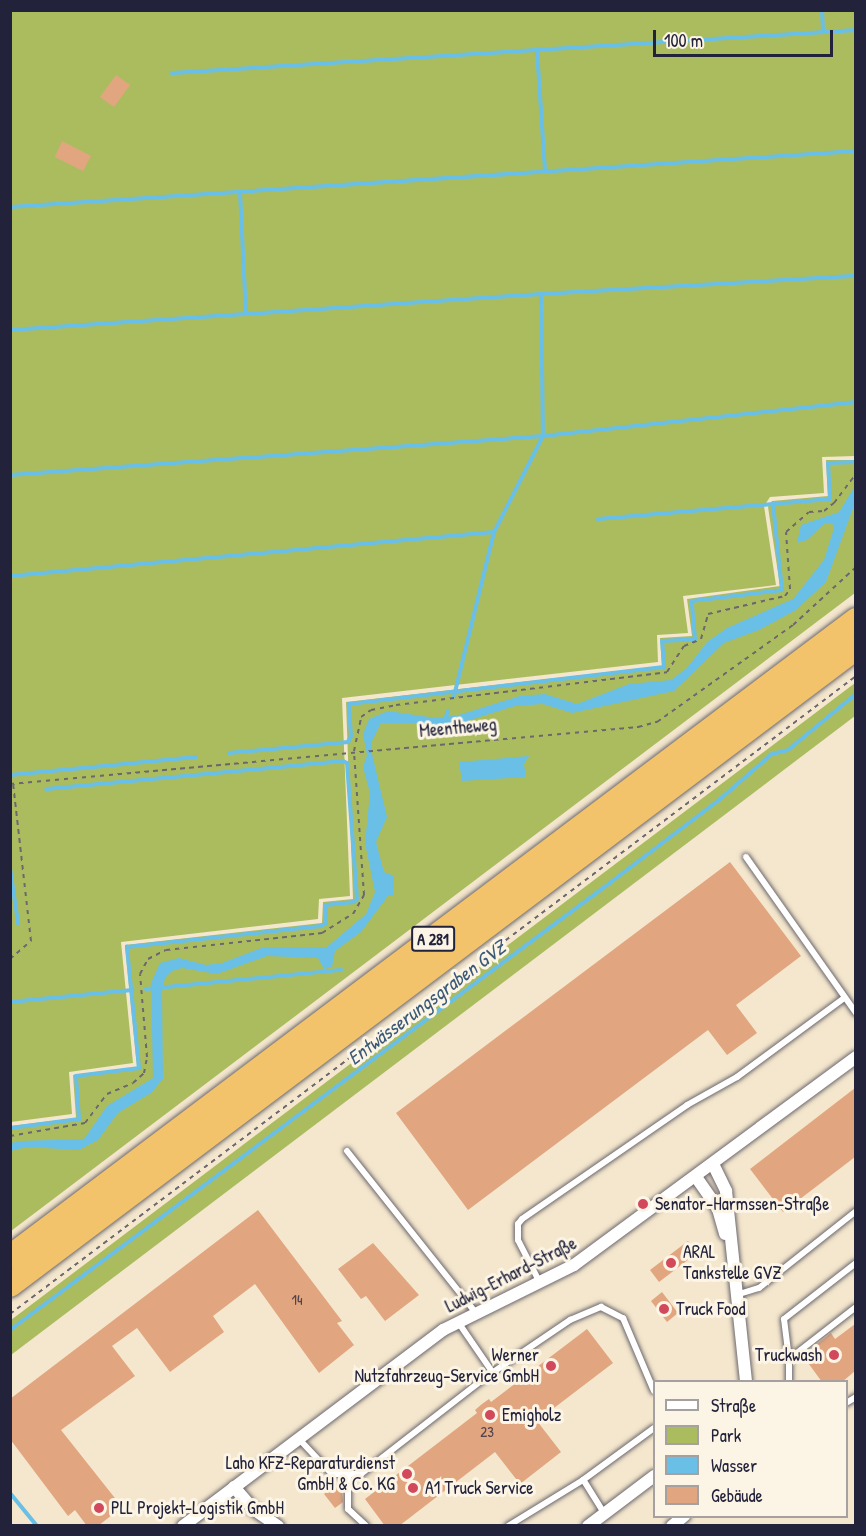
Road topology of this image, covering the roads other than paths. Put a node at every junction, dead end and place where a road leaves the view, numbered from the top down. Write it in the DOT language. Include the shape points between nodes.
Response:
graph roads {
  1 [pos="855,621"];
  2 [pos="855,648"];
  3 [pos="747,857"];
  4 [pos="844,998"];
  5 [pos="855,1012"];
  6 [pos="855,1057"];
  7 [pos="347,1151"];
  8 [pos="713,1164"];
  9 [pos="696,1177"];
  10 [pos="855,1211"];
  11 [pos="730,1253"];
  12 [pos="10,1257"];
  13 [pos="855,1263"];
  14 [pos="540,1281"];
  15 [pos="10,1285"];
  16 [pos="735,1295"];
  17 [pos="855,1307"];
  18 [pos="475,1312"];
  19 [pos="458,1321"];
  20 [pos="789,1359"];
  21 [pos="493,1373"];
  22 [pos="746,1380"];
  23 [pos="789,1380"];
  24 [pos="653,1389"];
  25 [pos="653,1429"];
  26 [pos="299,1438"];
  27 [pos="348,1477"];
  28 [pos="653,1477"];
  29 [pos="583,1480"];
  30 [pos="234,1487"];
  31 [pos="604,1513"];
  32 [pos="183,1526"];
  33 [pos="278,1526"];
  34 [pos="366,1526"];
  35 [pos="508,1526"];
  36 [pos="588,1526"];
  1 -- 12 [label="highway, A 281"];
  2 -- 15 [label="highway, A 281"];
  3 -- 4 [label="lane"];
  4 -- 5 [label="lane"];
  4 -- 14 [label="lane" via="737,1077 687,1105 522,1219 518,1240"];
  6 -- 8 [label="street, Ludwig-Erhard-Straße"];
  7 -- 18 [label="lane"];
  8 -- 9 [label="street, Ludwig-Erhard-Straße"];
  8 -- 11 [label="street" via="726,1191"];
  9 -- 11 [label="street" via="718,1209"];
  9 -- 14 [label="street, Ludwig-Erhard-Straße" via="583,1259"];
  10 -- 16 [label="lane" via="759,1288"];
  11 -- 16 [label="street"];
  13 -- 20 [label="lane" via="784,1319"];
  14 -- 18 [label="street, Ludwig-Erhard-Straße"];
  16 -- 22 [label="street"];
  17 -- 20 [label="lane"];
  18 -- 19 [label="street, Ludwig-Erhard-Straße"];
  19 -- 21 [label="lane"];
  19 -- 26 [label="street, Ludwig-Erhard-Straße"];
  20 -- 23 [label="lane"];
  21 -- 24 [label="lane" via="570,1320 601,1306 623,1318"];
  21 -- 27 [label="lane" via="366,1472"];
  25 -- 29 [label="lane"];
  26 -- 27 [label="lane" via="327,1471"];
  26 -- 30 [label="street, Ludwig-Erhard-Straße"];
  27 -- 34 [label="lane" via="348,1509"];
  28 -- 31 [label="street"];
  29 -- 31 [label="lane"];
  29 -- 35 [label="lane"];
  30 -- 32 [label="street, Ludwig-Erhard-Straße"];
  30 -- 33 [label="street" via="252,1508"];
  31 -- 36 [label="street"];
}
